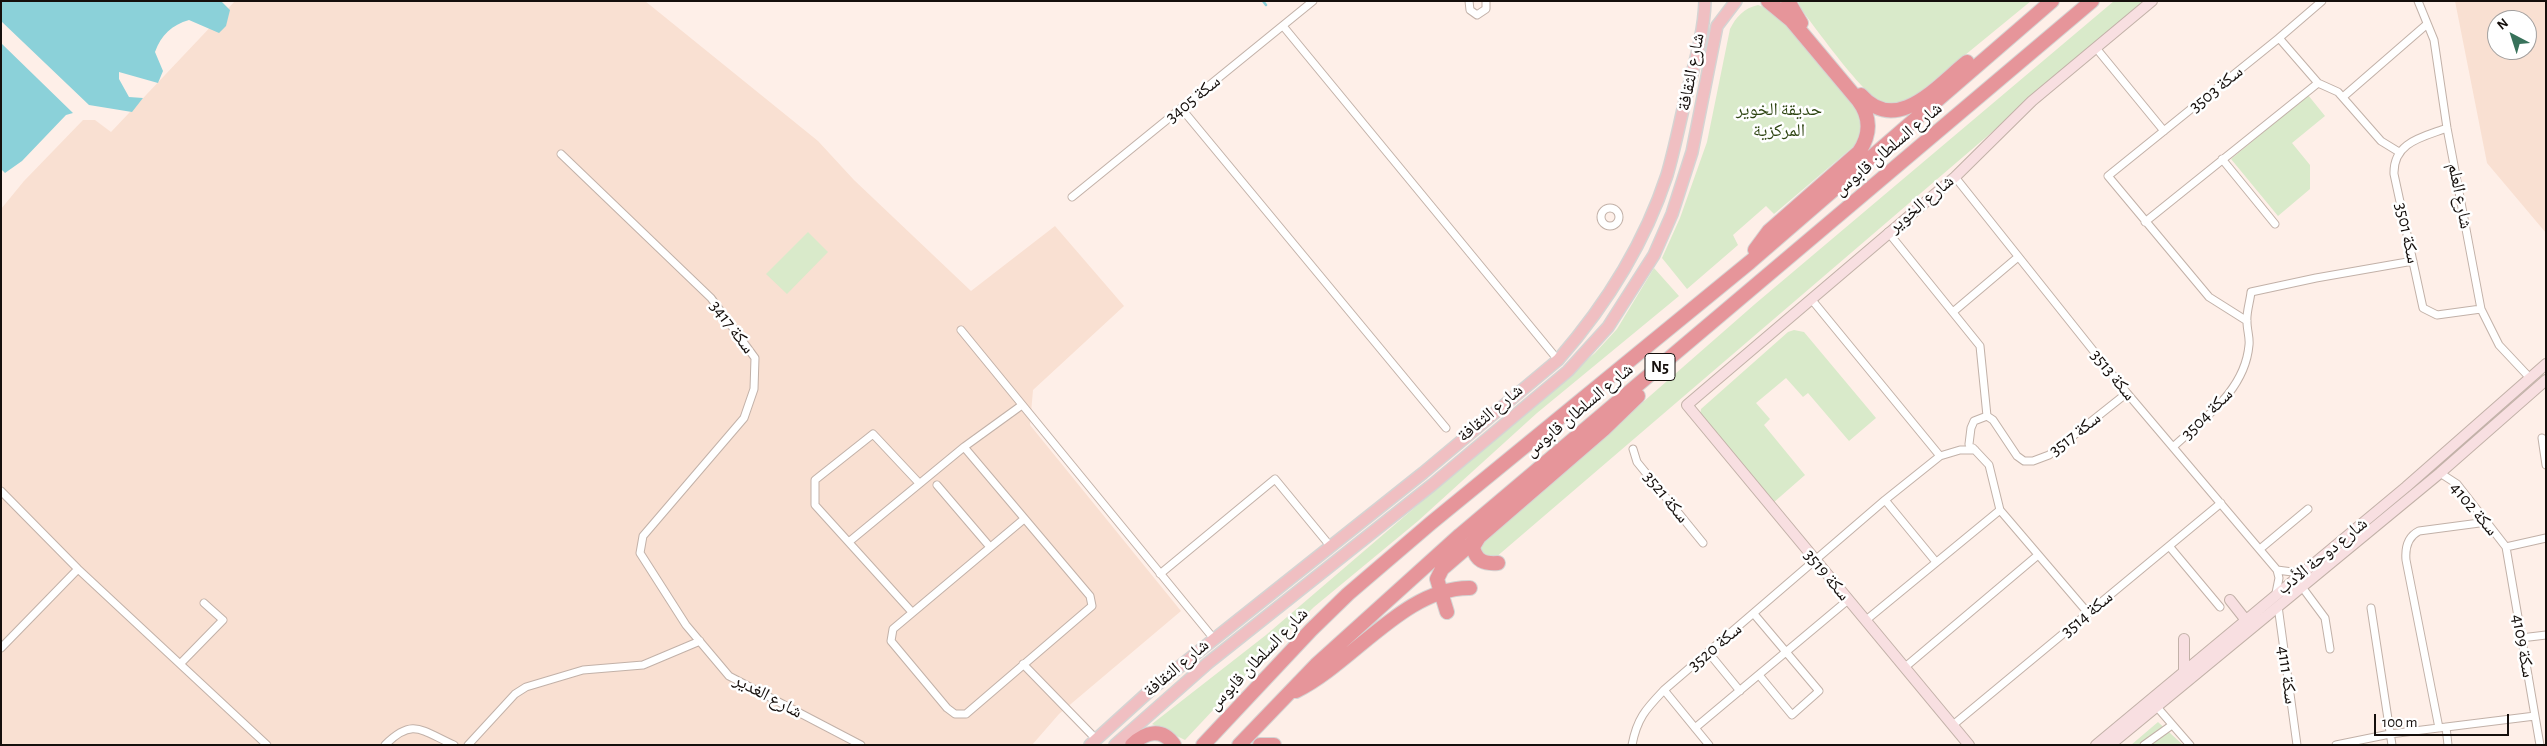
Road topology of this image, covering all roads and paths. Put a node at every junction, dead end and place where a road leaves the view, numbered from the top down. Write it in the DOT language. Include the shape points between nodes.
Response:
graph roads {
  1 [pos="1312,1"];
  2 [pos="1469,1"];
  3 [pos="1486,1"];
  4 [pos="1705,1"];
  5 [pos="1736,1"];
  6 [pos="1768,1"];
  7 [pos="1788,1"];
  8 [pos="2052,1"];
  9 [pos="2092,1"];
  10 [pos="2152,1"];
  11 [pos="2322,1"];
  12 [pos="2418,1"];
  13 [pos="2426,25"];
  14 [pos="1283,26"];
  15 [pos="2279,38"];
  16 [pos="1999,46"];
  17 [pos="2096,48"];
  18 [pos="2318,83"];
  19 [pos="2343,97"];
  20 [pos="1182,108"];
  21 [pos="2447,128"];
  22 [pos="2164,131"];
  23 [pos="2399,152"];
  24 [pos="561,154"];
  25 [pos="2222,159"];
  26 [pos="1955,177"];
  27 [pos="1072,197"];
  28 [pos="2145,222"];
  29 [pos="2275,224"];
  30 [pos="1888,232"];
  31 [pos="2018,257"];
  32 [pos="2413,261"];
  33 [pos="1750,262"];
  34 [pos="1812,300"];
  35 [pos="2481,309"];
  36 [pos="1953,312"];
  37 [pos="1720,316"];
  38 [pos="2247,321"];
  39 [pos="961,330"];
  40 [pos="1602,334"];
  41 [pos="1558,360"];
  42 [pos="2546,364"];
  43 [pos="2530,378"];
  44 [pos="2546,380"];
  45 [pos="2127,393"];
  46 [pos="1022,405"];
  47 [pos="1687,405"];
  48 [pos="1987,416"];
  49 [pos="1446,428"];
  50 [pos="1489,437"];
  51 [pos="2542,438"];
  52 [pos="964,447"];
  53 [pos="1966,447"];
  54 [pos="2173,447"];
  55 [pos="1633,449"];
  56 [pos="1940,456"];
  57 [pos="2546,465"];
  58 [pos="2440,473"];
  59 [pos="919,483"];
  60 [pos="937,485"];
  61 [pos="1,491"];
  62 [pos="1885,500"];
  63 [pos="2221,503"];
  64 [pos="2308,509"];
  65 [pos="2000,510"];
  66 [pos="1024,519"];
  67 [pos="2487,522"];
  68 [pos="1481,535"];
  69 [pos="2546,538"];
  70 [pos="850,542"];
  71 [pos="1702,543"];
  72 [pos="2169,546"];
  73 [pos="990,547"];
  74 [pos="1331,547"];
  75 [pos="2506,547"];
  76 [pos="2260,549"];
  77 [pos="640,554"];
  78 [pos="2038,554"];
  79 [pos="1814,560"];
  80 [pos="1936,562"];
  81 [pos="1498,563"];
  82 [pos="78,569"];
  83 [pos="2277,570"];
  84 [pos="2300,573"];
  85 [pos="1160,574"];
  86 [pos="2302,587"];
  87 [pos="1470,588"];
  88 [pos="1439,592"];
  89 [pos="2276,593"];
  90 [pos="1848,600"];
  91 [pos="2230,600"];
  92 [pos="204,603"];
  93 [pos="2278,606"];
  94 [pos="2220,607"];
  95 [pos="2371,608"];
  96 [pos="911,611"];
  97 [pos="1447,612"];
  98 [pos="1754,614"];
  99 [pos="2088,614"];
  100 [pos="2245,619"];
  101 [pos="1865,621"];
  102 [pos="2546,635"];
  103 [pos="2521,638"];
  104 [pos="1214,639"];
  105 [pos="2184,640"];
  106 [pos="700,641"];
  107 [pos="1,648"];
  108 [pos="2330,649"];
  109 [pos="1708,652"];
  110 [pos="1787,652"];
  111 [pos="180,664"];
  112 [pos="1024,664"];
  113 [pos="1904,668"];
  114 [pos="2184,670"];
  115 [pos="1759,675"];
  116 [pos="1664,690"];
  117 [pos="1740,691"];
  118 [pos="1284,696"];
  119 [pos="2157,707"];
  120 [pos="2535,716"];
  121 [pos="1953,725"];
  122 [pos="2172,725"];
  123 [pos="2442,727"];
  124 [pos="1695,728"];
  125 [pos="2390,734"];
  126 [pos="1093,742"];
  127 [pos="267,745"];
  128 [pos="385,745"];
  129 [pos="454,745"];
  130 [pos="468,745"];
  131 [pos="861,745"];
  132 [pos="1115,745"];
  133 [pos="1132,745"];
  134 [pos="1174,745"];
  135 [pos="1203,745"];
  136 [pos="1239,745"];
  137 [pos="1260,745"];
  138 [pos="1274,745"];
  139 [pos="1632,745"];
  140 [pos="1710,745"];
  141 [pos="1969,745"];
  142 [pos="2096,745"];
  143 [pos="2110,745"];
  144 [pos="2144,745"];
  145 [pos="2190,745"];
  146 [pos="2297,745"];
  147 [pos="2336,745"];
  148 [pos="2392,745"];
  149 [pos="2448,745"];
  150 [pos="2540,745"];
  1 -- 14 [label="street, سكة 3405"];
  2 -- 3 [label="street" via="1470,10 1477,15 1486,9"];
  4 -- 41 [label="main road, شارع الثقافة" via="1702,36 1673,150 1650,220 1610,293"];
  5 -- 40 [label="main road, شارع الثقافة" via="1718,26 1713,40 1692,152 1672,214 1644,274"];
  6 -- 33 [label="highway" via="1791,20 1858,100 1868,126 1859,152 1769,231"];
  7 -- 16 [label="highway" via="1802,24 1862,97 1884,111 1910,108 1974,56"];
  8 -- 16 [label="highway, شارع السلطان قابوس / N5"];
  9 -- 37 [label="highway, شارع السلطان قابوس / N5"];
  10 -- 17 [label="main road, شارع الخوير"];
  11 -- 15 [label="street, سكة 3503"];
  12 -- 13 [label="street, شارع العلم"];
  13 -- 19 [label="street"];
  13 -- 21 [label="street, شارع العلم" via="2434,40"];
  14 -- 20 [label="street, سكة 3405"];
  14 -- 41 [label="street"];
  15 -- 18 [label="street"];
  15 -- 22 [label="street, سكة 3503"];
  16 -- 33 [label="highway, شارع السلطان قابوس / N5"];
  17 -- 22 [label="street"];
  17 -- 26 [label="main road, شارع الخوير" via="2032,101"];
  18 -- 19 [label="street"];
  18 -- 25 [label="street"];
  19 -- 23 [label="street" via="2381,141"];
  20 -- 27 [label="street, سكة 3405"];
  20 -- 49 [label="street"];
  21 -- 23 [label="street" via="2409,142"];
  21 -- 35 [label="street, شارع العلم"];
  22 -- 28 [label="street, سكة 3503" via="2108,176"];
  23 -- 32 [label="street, سكة 3501" via="2394,174"];
  24 -- 77 [label="street, سكة 3417" via="710,298 755,358 754,389 744,418 643,536"];
  25 -- 28 [label="street"];
  25 -- 29 [label="street"];
  26 -- 30 [label="main road, شارع الخوير"];
  26 -- 31 [label="street, سكة 3513"];
  28 -- 38 [label="street" via="2209,297"];
  30 -- 34 [label="main road, شارع الخوير"];
  30 -- 36 [label="street"];
  31 -- 36 [label="street"];
  31 -- 45 [label="street, سكة 3513"];
  32 -- 35 [label="street, سكة 3501" via="2421,303 2427,312 2436,315"];
  32 -- 38 [label="street, سكة 3504" via="2251,292"];
  33 -- 135 [label="highway, شارع السلطان قابوس / N5" via="1431,522 1348,594"];
  34 -- 47 [label="main road, شارع الخوير"];
  34 -- 56 [label="street"];
  35 -- 43 [label="street, شارع العلم" via="2499,345"];
  36 -- 48 [label="street" via="1980,346"];
  37 -- 68 [label="highway" via="1604,429"];
  37 -- 118 [label="highway, شارع السلطان قابوس / N5" via="1447,547"];
  38 -- 54 [label="street, سكة 3504" via="2249,344 2239,381"];
  39 -- 46 [label="street"];
  40 -- 41 [label="main road" via="1571,360"];
  40 -- 50 [label="main road, شارع الثقافة" via="1568,371"];
  41 -- 50 [label="main road" via="1559,371"];
  41 -- 74 [label="main road, شارع الثقافة"];
  42 -- 43 [label="main road, شارع دوحة الأدب"];
  43 -- 84 [label="main road, شارع دوحة الأدب" via="2406,487"];
  44 -- 58 [label="main road, شارع دوحة الأدب"];
  45 -- 48 [label="street, سكة 3517" via="2049,455 2034,461 2018,456"];
  45 -- 54 [label="street, سكة 3513"];
  46 -- 52 [label="street"];
  46 -- 85 [label="street"];
  47 -- 79 [label="main road, سكة 3519"];
  48 -- 53 [label="street" via="1974,421"];
  50 -- 132 [label="main road, شارع الثقافة" via="1208,663"];
  51 -- 57 [label="street"];
  52 -- 59 [label="street"];
  52 -- 66 [label="street"];
  53 -- 56 [label="street"];
  53 -- 65 [label="street" via="1975,450 1989,465"];
  54 -- 63 [label="street, سكة 3513"];
  55 -- 71 [label="street, سكة 3521" via="1637,462"];
  56 -- 62 [label="street"];
  58 -- 67 [label="street, سكة 4102" via="2457,484"];
  58 -- 86 [label="main road, شارع دوحة الأدب"];
  59 -- 70 [label="street"];
  59 -- 70 [label="street" via="873,434 815,480 815,505"];
  60 -- 73 [label="street"];
  61 -- 82 [label="street"];
  62 -- 79 [label="street"];
  62 -- 80 [label="street"];
  63 -- 72 [label="street, سكة 3514"];
  63 -- 76 [label="street, سكة 3513"];
  64 -- 76 [label="street"];
  65 -- 78 [label="street"];
  65 -- 80 [label="street"];
  66 -- 73 [label="street"];
  66 -- 112 [label="street" via="1090,596 1092,606"];
  67 -- 75 [label="street, سكة 4102"];
  67 -- 123 [label="street" via="2419,531 2410,537 2406,546 2406,560"];
  68 -- 81 [label="highway" via="1473,546 1474,554 1479,561"];
  68 -- 88 [label="highway" via="1442,569 1437,578"];
  69 -- 75 [label="street"];
  70 -- 96 [label="street"];
  72 -- 94 [label="street"];
  72 -- 99 [label="street, سكة 3514"];
  73 -- 96 [label="street"];
  74 -- 85 [label="street" via="1276,479"];
  74 -- 104 [label="main road, شارع الثقافة"];
  75 -- 103 [label="street, سكة 4109"];
  76 -- 83 [label="street, سكة 3513"];
  77 -- 106 [label="street, شارع الغدير"];
  78 -- 99 [label="street"];
  78 -- 113 [label="street"];
  79 -- 90 [label="main road, سكة 3519"];
  79 -- 98 [label="street, سكة 3520"];
  80 -- 101 [label="street"];
  82 -- 107 [label="street"];
  82 -- 111 [label="street"];
  83 -- 84 [label="street"];
  83 -- 89 [label="street"];
  84 -- 89 [label="main road, شارع دوحة الأدب"];
  85 -- 104 [label="street"];
  86 -- 93 [label="main road, شارع دوحة الأدب"];
  86 -- 108 [label="street" via="2325,618"];
  87 -- 88 [label="highway"];
  88 -- 97 [label="highway"];
  88 -- 118 [label="highway" via="1407,609 1317,680"];
  89 -- 100 [label="main road, شارع دوحة الأدب"];
  90 -- 101 [label="main road, سكة 3519"];
  90 -- 110 [label="street"];
  91 -- 100 [label="main road"];
  92 -- 111 [label="street" via="223,620"];
  93 -- 119 [label="main road, شارع دوحة الأدب"];
  93 -- 146 [label="street, سكة 4111"];
  95 -- 125 [label="street"];
  96 -- 112 [label="street" via="893,629 891,641 955,714 966,714"];
  98 -- 109 [label="street, سكة 3520"];
  98 -- 110 [label="street"];
  99 -- 121 [label="street, سكة 3514"];
  100 -- 114 [label="main road, شارع دوحة الأدب"];
  101 -- 113 [label="main road, سكة 3519"];
  102 -- 103 [label="street"];
  103 -- 120 [label="street, سكة 4109"];
  104 -- 126 [label="main road, شارع الثقافة"];
  105 -- 114 [label="main road"];
  106 -- 130 [label="street" via="643,665 583,670 526,687 515,694"];
  106 -- 131 [label="street, شارع الغدير" via="729,676"];
  109 -- 116 [label="street, سكة 3520"];
  109 -- 117 [label="street"];
  110 -- 115 [label="street"];
  110 -- 115 [label="street" via="1819,692 1792,715"];
  111 -- 127 [label="street"];
  112 -- 126 [label="street"];
  113 -- 121 [label="main road, سكة 3519"];
  114 -- 142 [label="main road, شارع دوحة الأدب"];
  115 -- 117 [label="street"];
  116 -- 124 [label="street"];
  116 -- 139 [label="street, سكة 3520" via="1642,712"];
  117 -- 124 [label="street"];
  118 -- 136 [label="highway, شارع السلطان قابوس / N5"];
  119 -- 122 [label="street"];
  119 -- 143 [label="main road, شارع دوحة الأدب"];
  120 -- 123 [label="street"];
  120 -- 150 [label="street, سكة 4109"];
  121 -- 141 [label="main road, سكة 3519"];
  122 -- 144 [label="street"];
  122 -- 145 [label="street"];
  123 -- 125 [label="street"];
  123 -- 149 [label="street"];
  124 -- 140 [label="street"];
  125 -- 147 [label="street"];
  125 -- 148 [label="street"];
  128 -- 129 [label="street" via="399,731 408,728 419,729"];
  133 -- 134 [label="highway" via="1144,735 1154,733 1163,735"];
  137 -- 138 [label="highway"];
}
